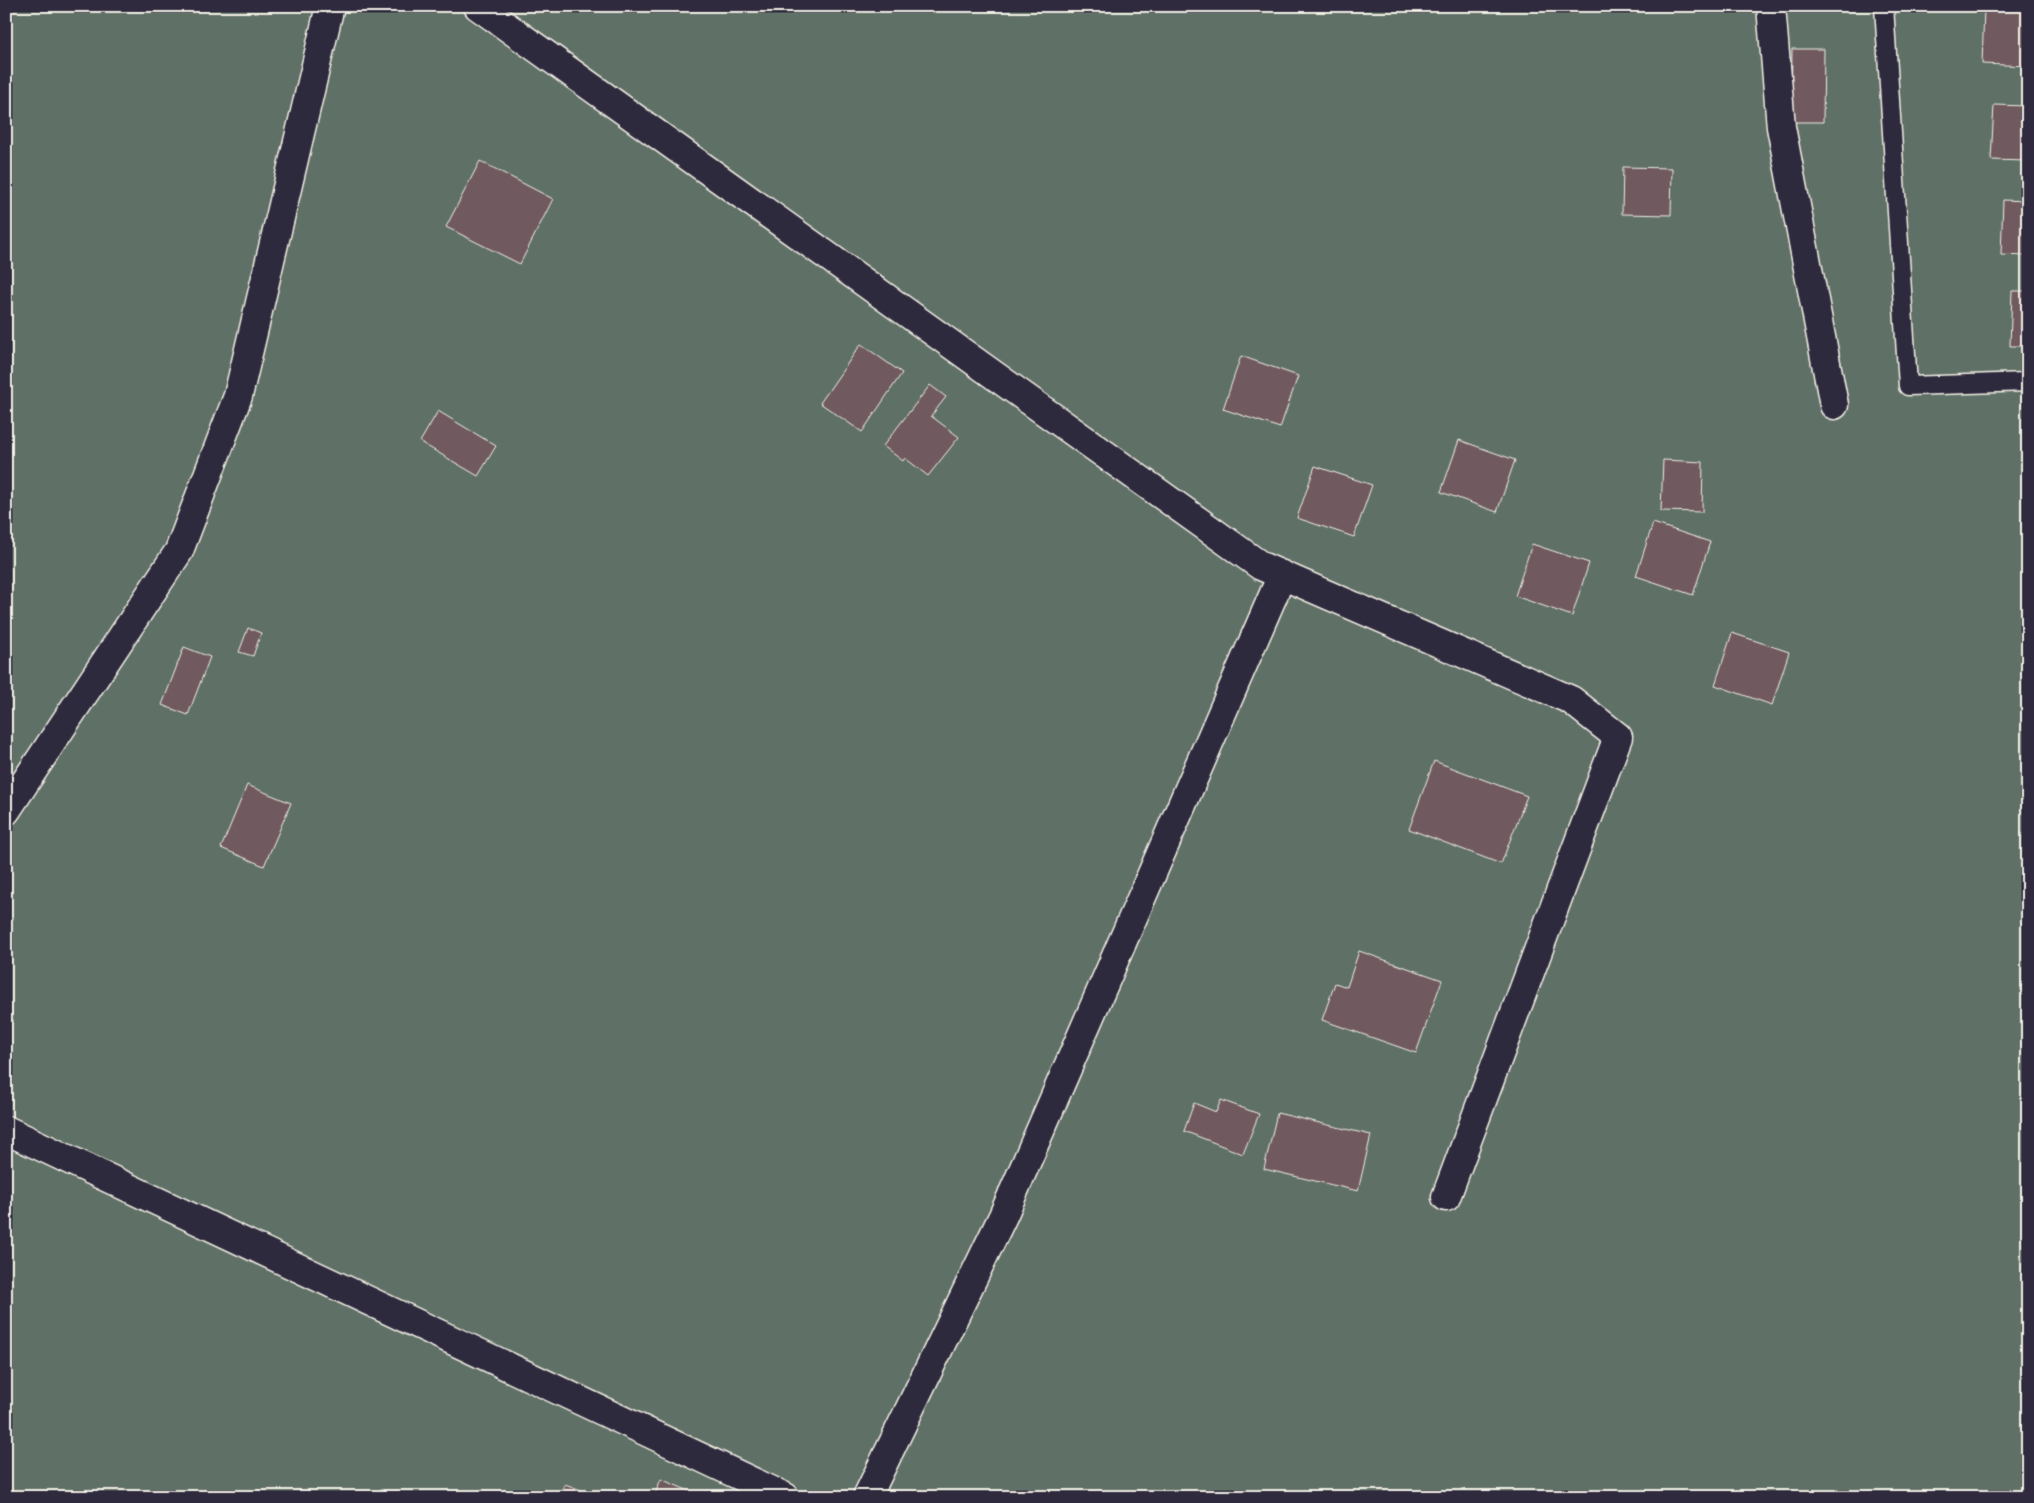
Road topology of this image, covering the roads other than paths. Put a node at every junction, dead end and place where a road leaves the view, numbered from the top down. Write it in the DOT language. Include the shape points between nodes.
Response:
graph roads {
  1 [pos="330,6"];
  2 [pos="478,6"];
  3 [pos="1771,6"];
  4 [pos="1884,6"];
  5 [pos="2028,382"];
  6 [pos="1834,405"];
  7 [pos="1282,575"];
  8 [pos="6,811"];
  9 [pos="6,1130"];
  10 [pos="1446,1197"];
  11 [pos="785,1497"];
  12 [pos="867,1497"];
  1 -- 8 [label="street" via="238,396 179,551"];
  2 -- 7 [label="street" via="1261,566"];
  3 -- 6 [label="street" via="1781,128"];
  4 -- 5 [label="lane" via="1908,386"];
  7 -- 10 [label="street" via="1570,700 1618,737"];
  7 -- 12 [label="street" via="1003,1216"];
  9 -- 11 [label="street"];
}
